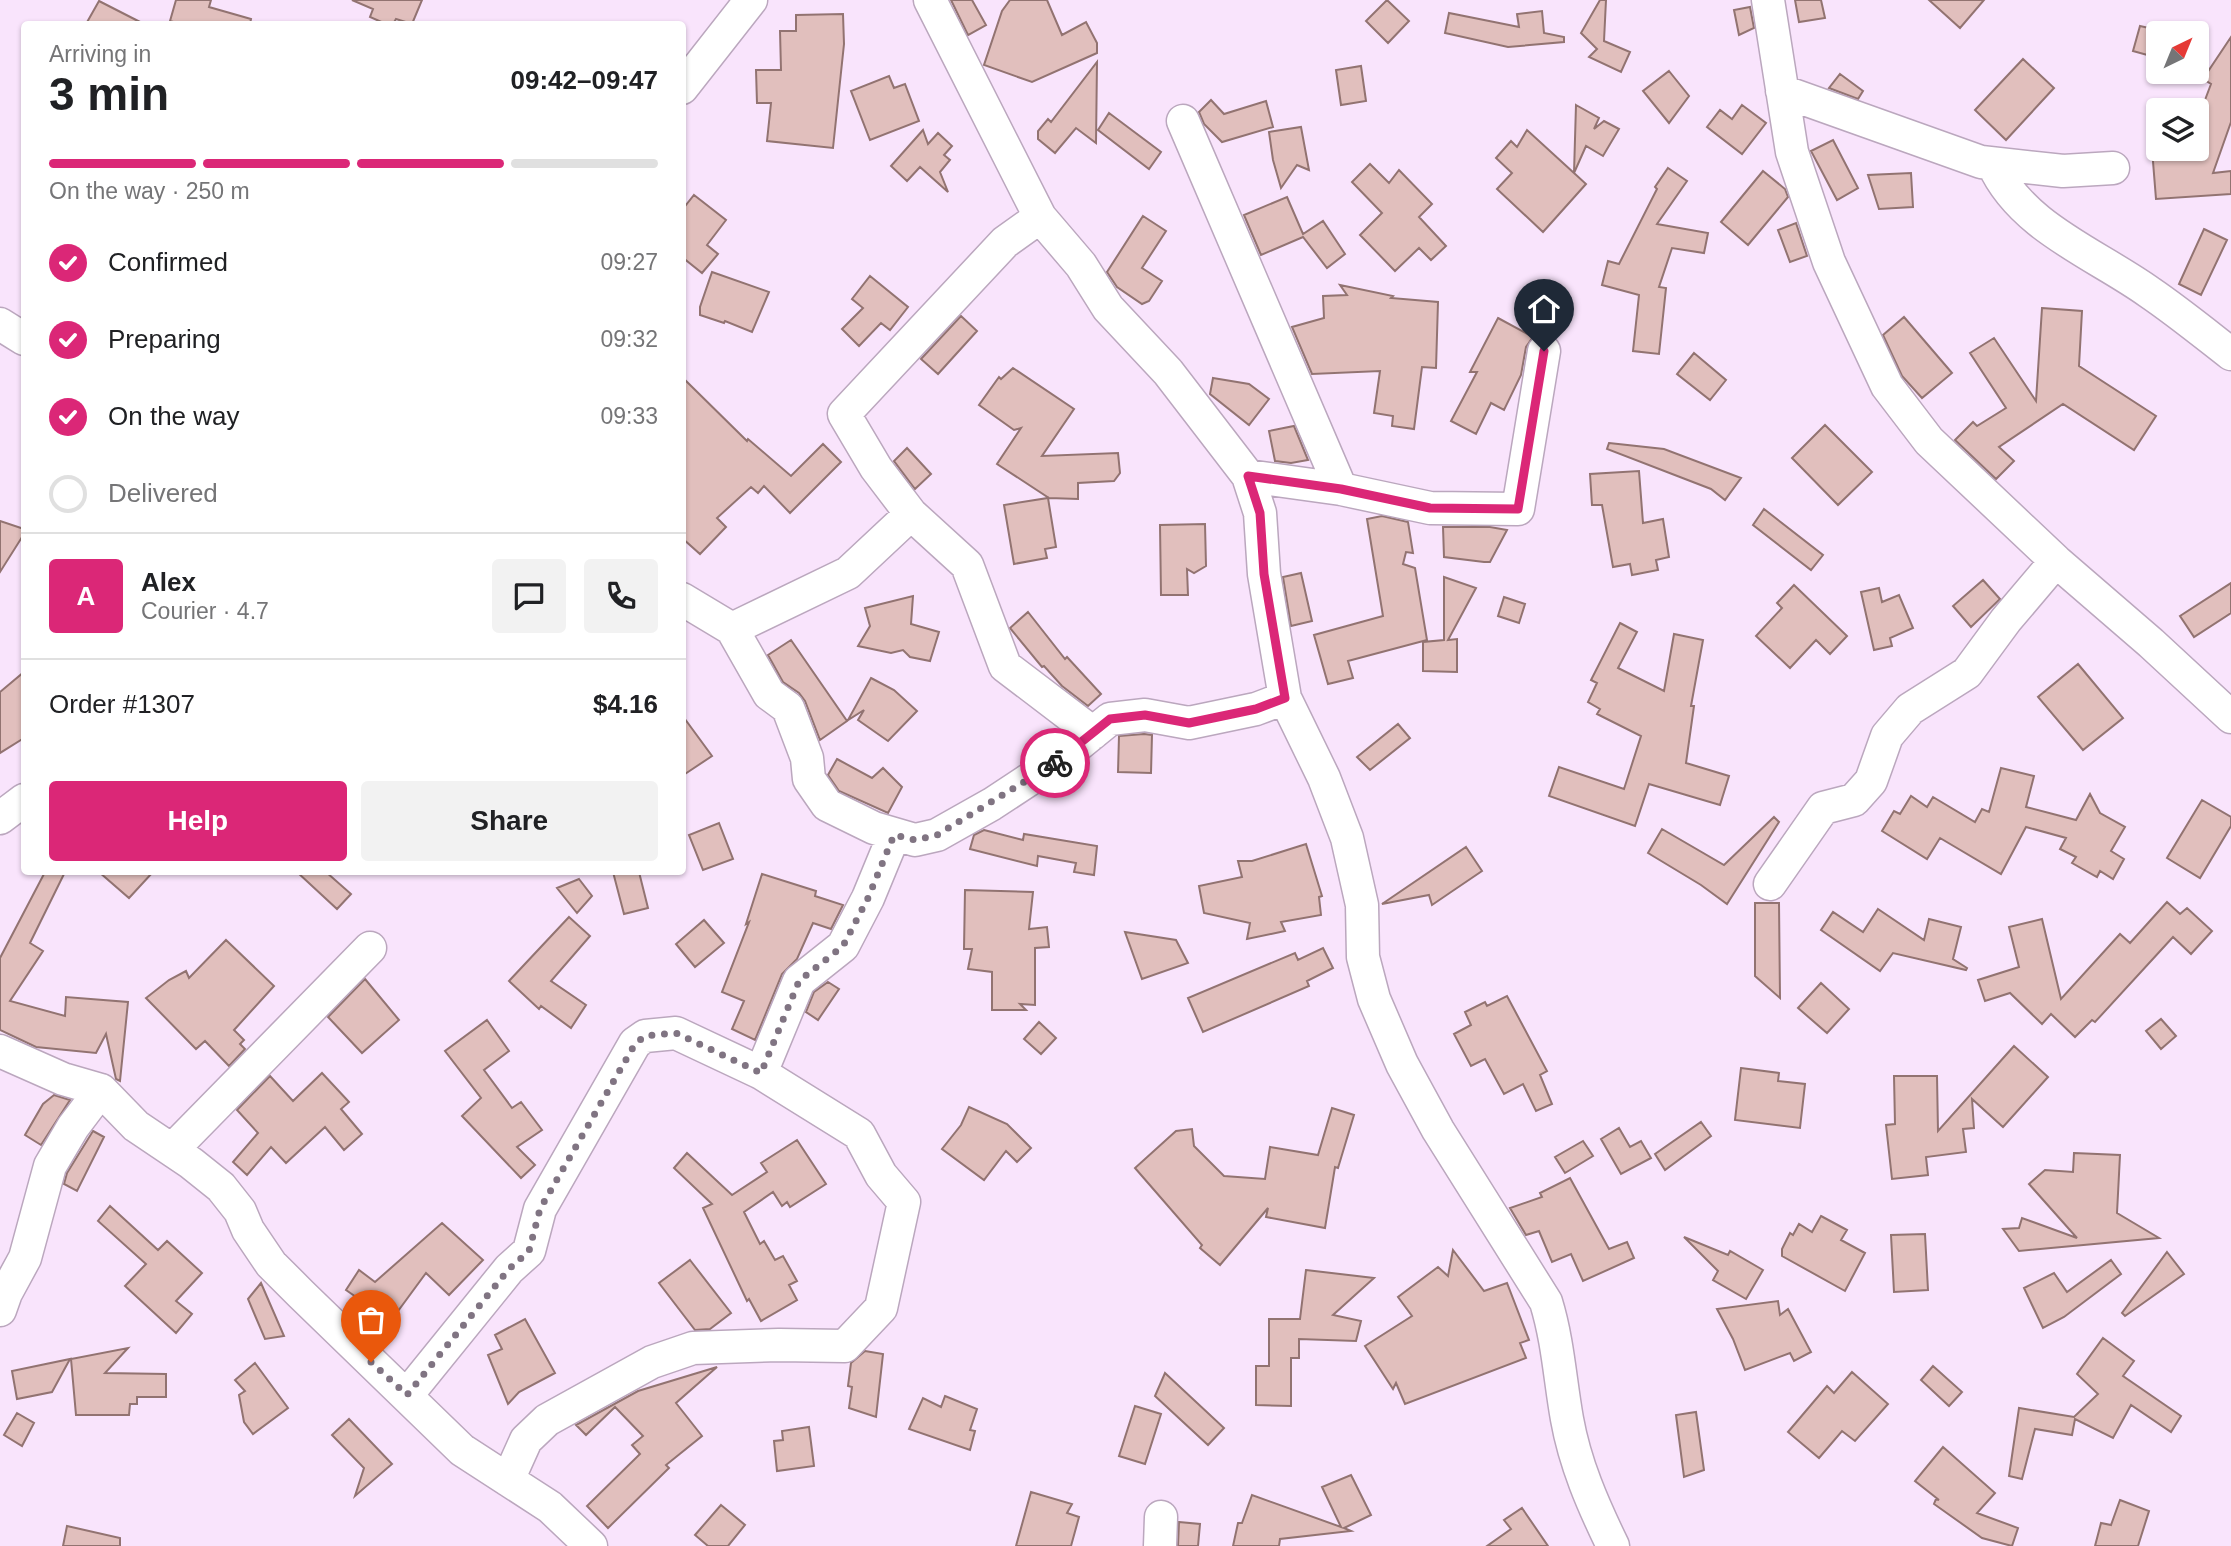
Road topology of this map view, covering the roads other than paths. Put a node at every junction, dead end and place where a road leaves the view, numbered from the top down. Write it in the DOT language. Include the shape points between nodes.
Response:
graph roads {
  1 [pos="751,0"];
  2 [pos="930,0"];
  3 [pos="1768,0"];
  4 [pos="686,83"];
  5 [pos="1782,91"];
  6 [pos="1183,121"];
  7 [pos="1993,164"];
  8 [pos="2113,168"];
  9 [pos="1040,216"];
  10 [pos="0,324"];
  11 [pos="21,337"];
  12 [pos="1544,351"];
  13 [pos="2231,354"];
  14 [pos="1248,476"];
  15 [pos="1341,489"];
  16 [pos="911,514"];
  17 [pos="2056,561"];
  18 [pos="686,601"];
  19 [pos="732,629"];
  20 [pos="1285,698"];
  21 [pos="2231,717"];
  22 [pos="1093,733"];
  23 [pos="21,802"];
  24 [pos="0,817"];
  25 [pos="894,835"];
  26 [pos="1770,884"];
  27 [pos="370,948"];
  28 [pos="0,1051"];
  29 [pos="761,1073"];
  30 [pos="101,1090"];
  31 [pos="172,1150"];
  32 [pos="0,1310"];
  33 [pos="407,1395"];
  34 [pos="508,1480"];
  35 [pos="591,1546"];
  36 [pos="1614,1546"];
  1 -- 4 [label="street"];
  2 -- 9 [label="street"];
  3 -- 5 [label="street"];
  5 -- 7 [label="street"];
  5 -- 17 [label="street" via="1792,152 1829,262 1887,386 1929,441"];
  6 -- 15 [label="street"];
  7 -- 8 [label="street" via="2063,171"];
  7 -- 13 [label="street" via="2001,182 2038,220 2148,291"];
  9 -- 14 [label="street" via="1081,265 1108,308 1168,372"];
  9 -- 16 [label="street" via="1005,242 844,414"];
  10 -- 11 [label="street"];
  12 -- 15 [label="street" via="1518,509 1430,508"];
  14 -- 15 [label="street"];
  14 -- 20 [label="street" via="1260,513 1264,574"];
  16 -- 19 [label="street" via="848,573"];
  16 -- 22 [label="street" via="967,565 1005,666"];
  17 -- 21 [label="street"];
  17 -- 26 [label="street" via="1967,673 1910,709 1887,736 1871,781 1854,800 1823,808"];
  18 -- 19 [label="street"];
  19 -- 25 [label="street" via="769,694 788,708 807,758 809,779 827,805"];
  20 -- 22 [label="street" via="1189,723 1145,715 1110,719"];
  20 -- 36 [label="street" via="1347,838 1362,905 1363,957 1374,999 1402,1064 1438,1129 1546,1303 1578,1465"];
  22 -- 25 [label="street" via="1062,758 937,835 915,840"];
  23 -- 24 [label="street"];
  25 -- 29 [label="street" via="843,946 799,981"];
  27 -- 31 [label="street"];
  28 -- 30 [label="street"];
  29 -- 33 [label="street" via="676,1033 645,1036 635,1044 540,1209 529,1251 509,1269"];
  29 -- 34 [label="street" via="859,1134 881,1175 904,1202 881,1308 845,1346 693,1348 652,1362 547,1420 526,1440"];
  30 -- 31 [label="street" via="136,1126"];
  30 -- 32 [label="street" via="50,1166 25,1258"];
  31 -- 33 [label="street" via="221,1187 271,1264"];
  33 -- 34 [label="street" via="462,1450"];
  34 -- 35 [label="street" via="550,1507"];
}
